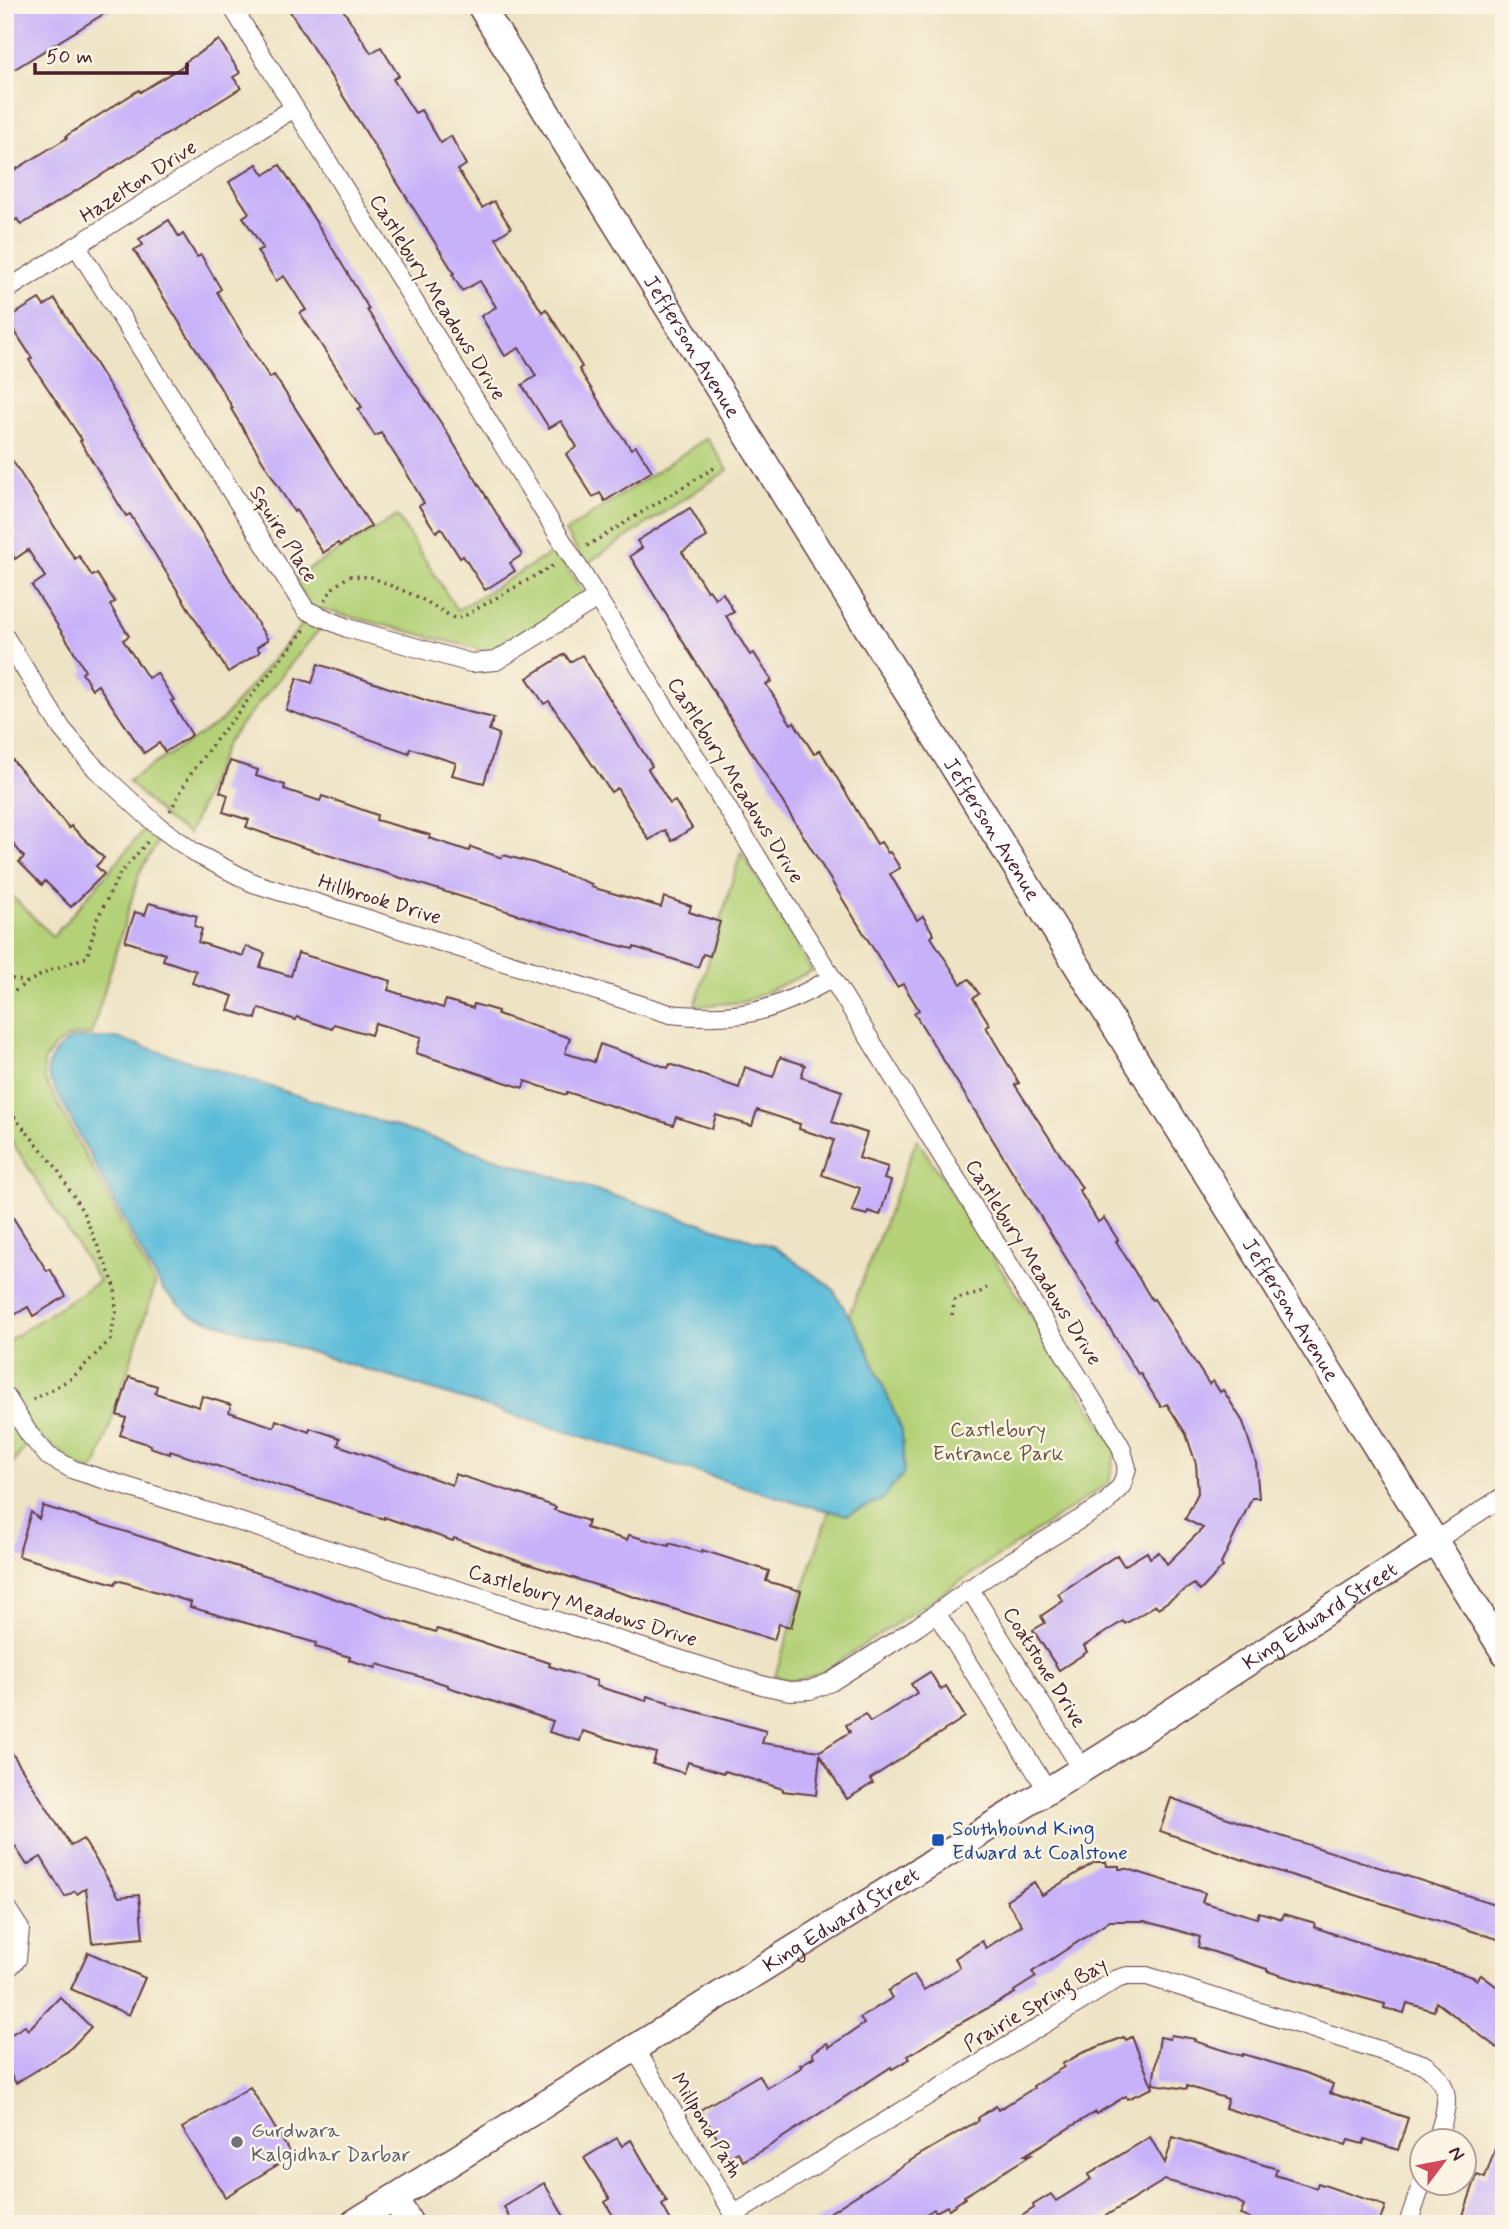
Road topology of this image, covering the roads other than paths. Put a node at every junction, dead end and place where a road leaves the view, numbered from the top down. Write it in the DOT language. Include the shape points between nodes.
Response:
graph roads {
  1 [pos="231,5"];
  2 [pos="480,5"];
  3 [pos="295,108"];
  4 [pos="77,247"];
  5 [pos="5,291"];
  6 [pos="597,597"];
  7 [pos="5,638"];
  8 [pos="832,978"];
  9 [pos="10,1403"];
  10 [pos="1504,1496"];
  11 [pos="1435,1541"];
  12 [pos="969,1588"];
  13 [pos="937,1614"];
  14 [pos="1504,1652"];
  15 [pos="1082,1769"];
  16 [pos="1048,1791"];
  17 [pos="5,1906"];
  18 [pos="5,1972"];
  19 [pos="635,2049"];
  20 [pos="1440,2128"];
  21 [pos="1417,2198"];
  22 [pos="395,2199"];
  23 [pos="738,2219"];
  24 [pos="352,2224"];
  25 [pos="410,2224"];
  26 [pos="1408,2224"];
  1 -- 3 [label="street, Castlebury Meadows Drive"];
  2 -- 11 [label="street, Jefferson Avenue"];
  3 -- 4 [label="street, Hazelton Drive"];
  3 -- 6 [label="street, Castlebury Meadows Drive"];
  4 -- 5 [label="street, Hazelton Drive"];
  4 -- 6 [label="street, Squire Place" via="306,610 347,628 471,663 496,661"];
  6 -- 8 [label="street, Castlebury Meadows Drive"];
  7 -- 8 [label="street, Hillbrook Drive" via="62,729 96,769 158,827 195,853 253,883 670,1014 711,1018 771,1009"];
  8 -- 12 [label="street, Castlebury Meadows Drive" via="1107,1423 1127,1468 1122,1485 1105,1504"];
  9 -- 13 [label="street, Castlebury Meadows Drive" via="48,1456 74,1470 765,1686 810,1690 831,1682"];
  10 -- 11 [label="street, King Edward Street"];
  11 -- 14 [label="street, Jefferson Avenue"];
  11 -- 15 [label="street, King Edward Street"];
  12 -- 13 [label="street, Castlebury Meadows Drive"];
  12 -- 15 [label="street, Coatstone Drive"];
  13 -- 16 [label="street"];
  15 -- 16 [label="street, King Edward Street"];
  16 -- 19 [label="street, King Edward Street"];
  17 -- 18 [label="street" via="20,1929 18,1959"];
  19 -- 22 [label="street, King Edward Street"];
  19 -- 23 [label="street, Millpond Path"];
  20 -- 23 [label="street, Prairie Spring Bay" via="1446,2108 1444,2086 1423,2064 1147,1976 1126,1976"];
  21 -- 26 [label="street"];
  22 -- 24 [label="street, King Edward Street"];
  22 -- 25 [label="street"];
}
